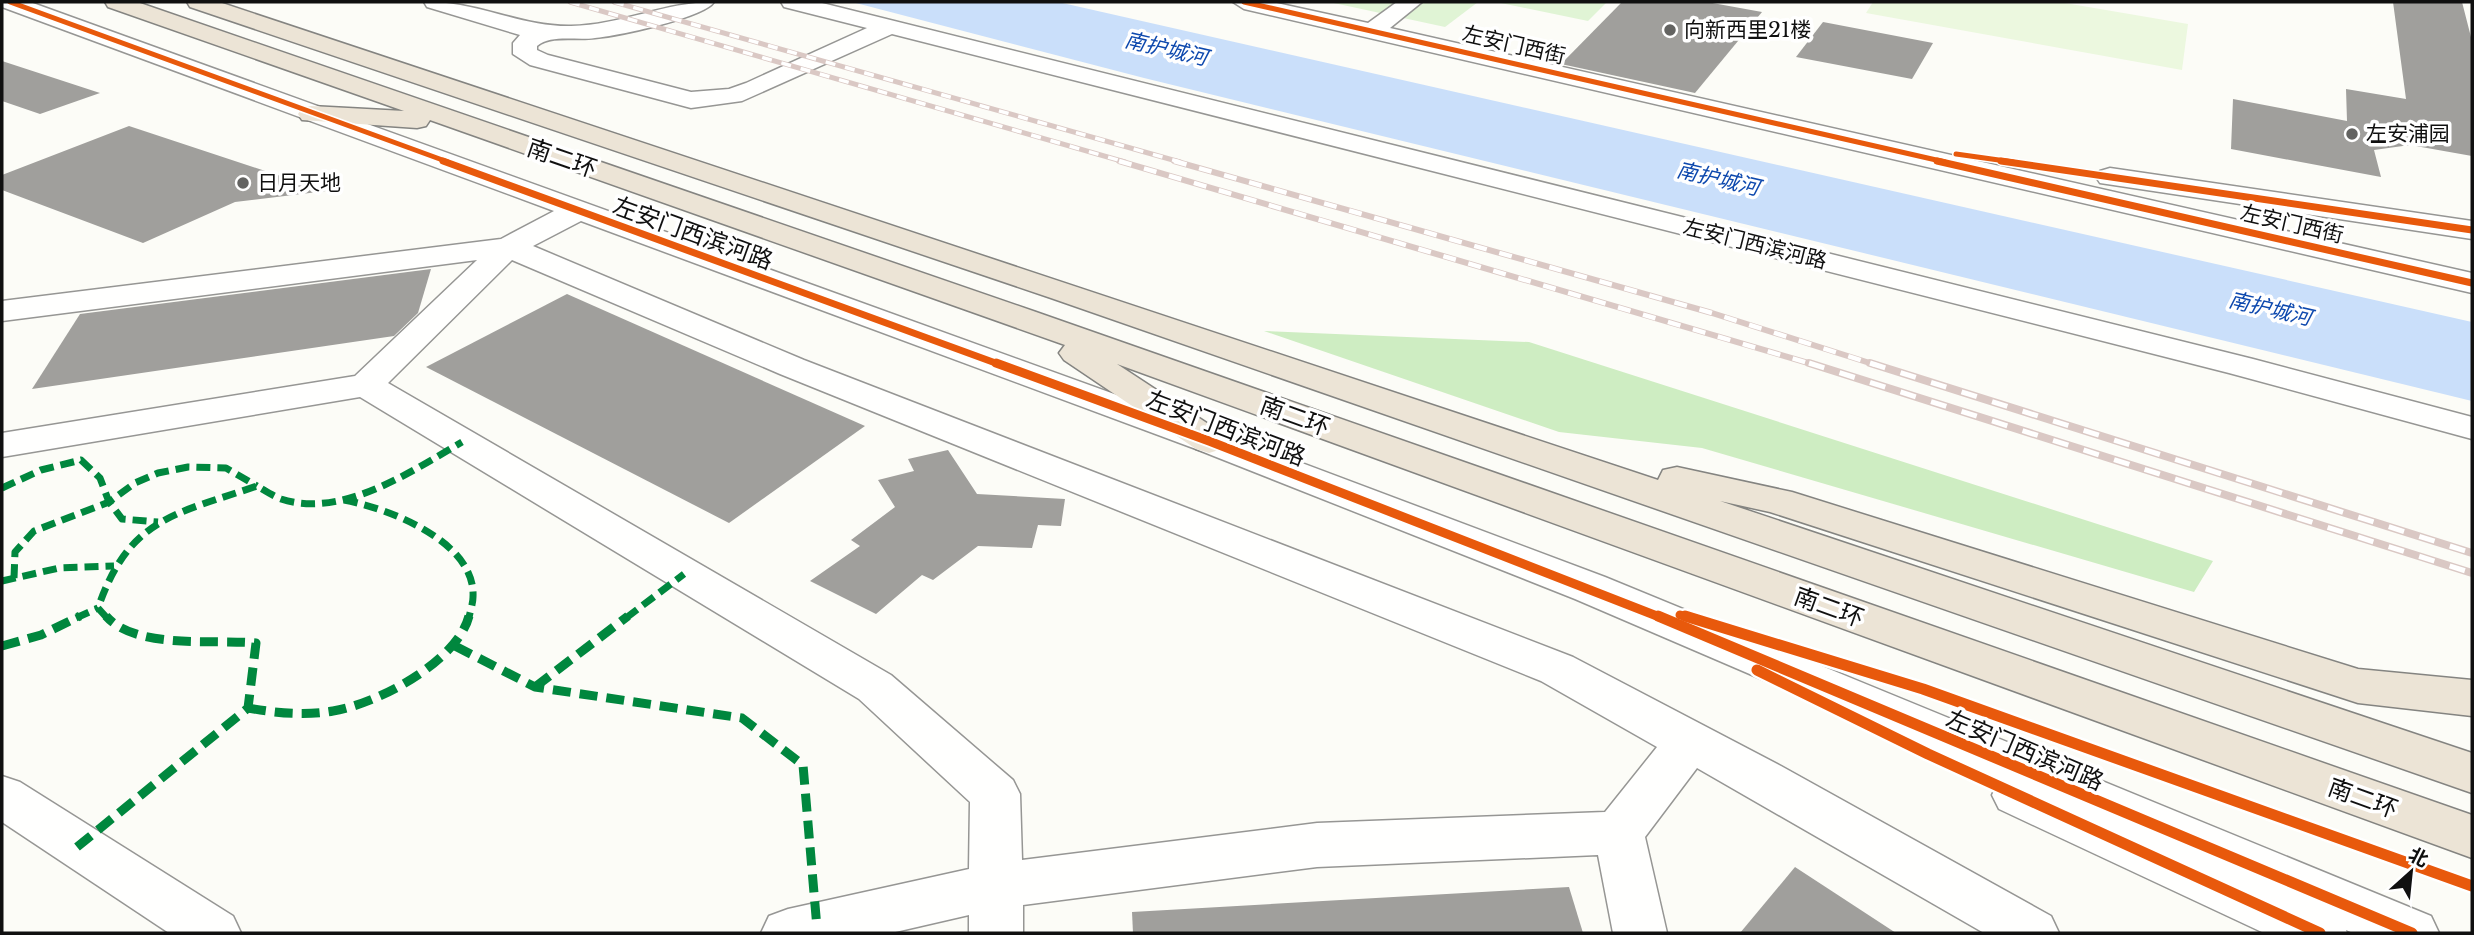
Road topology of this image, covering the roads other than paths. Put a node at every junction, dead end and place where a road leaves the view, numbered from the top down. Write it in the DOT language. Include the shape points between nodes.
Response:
graph roads {
  1 [pos="9,2"];
  2 [pos="116,2"];
  3 [pos="198,2"];
  4 [pos="435,2"];
  5 [pos="704,2"];
  6 [pos="792,2"];
  7 [pos="1244,2"];
  8 [pos="1411,2"];
  9 [pos="888,27"];
  10 [pos="542,31"];
  11 [pos="1372,31"];
  12 [pos="311,114"];
  13 [pos="461,122"];
  14 [pos="1777,122"];
  15 [pos="578,211"];
  16 [pos="2472,230"];
  17 [pos="508,247"];
  18 [pos="2472,283"];
  19 [pos="3,315"];
  20 [pos="1024,319"];
  21 [pos="366,385"];
  22 [pos="2472,428"];
  23 [pos="1209,441"];
  24 [pos="1502,441"];
  25 [pos="2,445"];
  26 [pos="1590,588"];
  27 [pos="2358,686"];
  28 [pos="2472,698"];
  29 [pos="2472,720"];
  30 [pos="1689,742"];
  31 [pos="2472,773"];
  32 [pos="2,796"];
  33 [pos="1619,833"];
  34 [pos="2472,837"];
  35 [pos="996,910"];
  36 [pos="214,933"];
  37 [pos="788,933"];
  38 [pos="1640,933"];
  39 [pos="2032,933"];
  40 [pos="2320,933"];
  41 [pos="2412,933"];
  1 -- 12 [label="street, 左安门西滨河路"];
  2 -- 13 [label="highway, 南二环"];
  3 -- 24 [label="highway, 南二环"];
  4 -- 10 [label="street"];
  5 -- 10 [label="street" via="632,27"];
  6 -- 9 [label="street, 左安门西滨河路"];
  7 -- 11 [label="street, 左安门西街"];
  8 -- 11 [label="street"];
  9 -- 10 [label="street" via="755,88 733,96 691,100 525,54 525,44"];
  9 -- 22 [label="street, 左安门西滨河路" via="2202,356"];
  11 -- 14 [label="street, 左安门西街"];
  12 -- 13 [label="highway"];
  12 -- 15 [label="street, 左安门西滨河路"];
  13 -- 20 [label="highway, 南二环"];
  14 -- 16 [label="street, 左安门西街" via="1975,158"];
  14 -- 18 [label="street, 左安门西街"];
  15 -- 17 [label="street"];
  15 -- 23 [label="street, 左安门西滨河路"];
  17 -- 19 [label="street"];
  17 -- 21 [label="street"];
  17 -- 30 [label="street" via="792,367 1556,669"];
  20 -- 23 [label="highway"];
  20 -- 34 [label="highway, 南二环"];
  21 -- 25 [label="street"];
  21 -- 35 [label="street" via="875,687 995,794"];
  23 -- 26 [label="street, 左安门西滨河路"];
  24 -- 27 [label="highway" via="1778,501"];
  24 -- 31 [label="highway, 南二环"];
  26 -- 40 [label="street" via="1928,754"];
  26 -- 41 [label="street, 左安门西滨河路"];
  27 -- 28 [label="highway"];
  27 -- 29 [label="highway"];
  30 -- 33 [label="street"];
  30 -- 39 [label="street"];
  32 -- 36 [label="street"];
  33 -- 35 [label="street" via="1317,845"];
  33 -- 38 [label="street"];
  35 -- 37 [label="street"];
}
